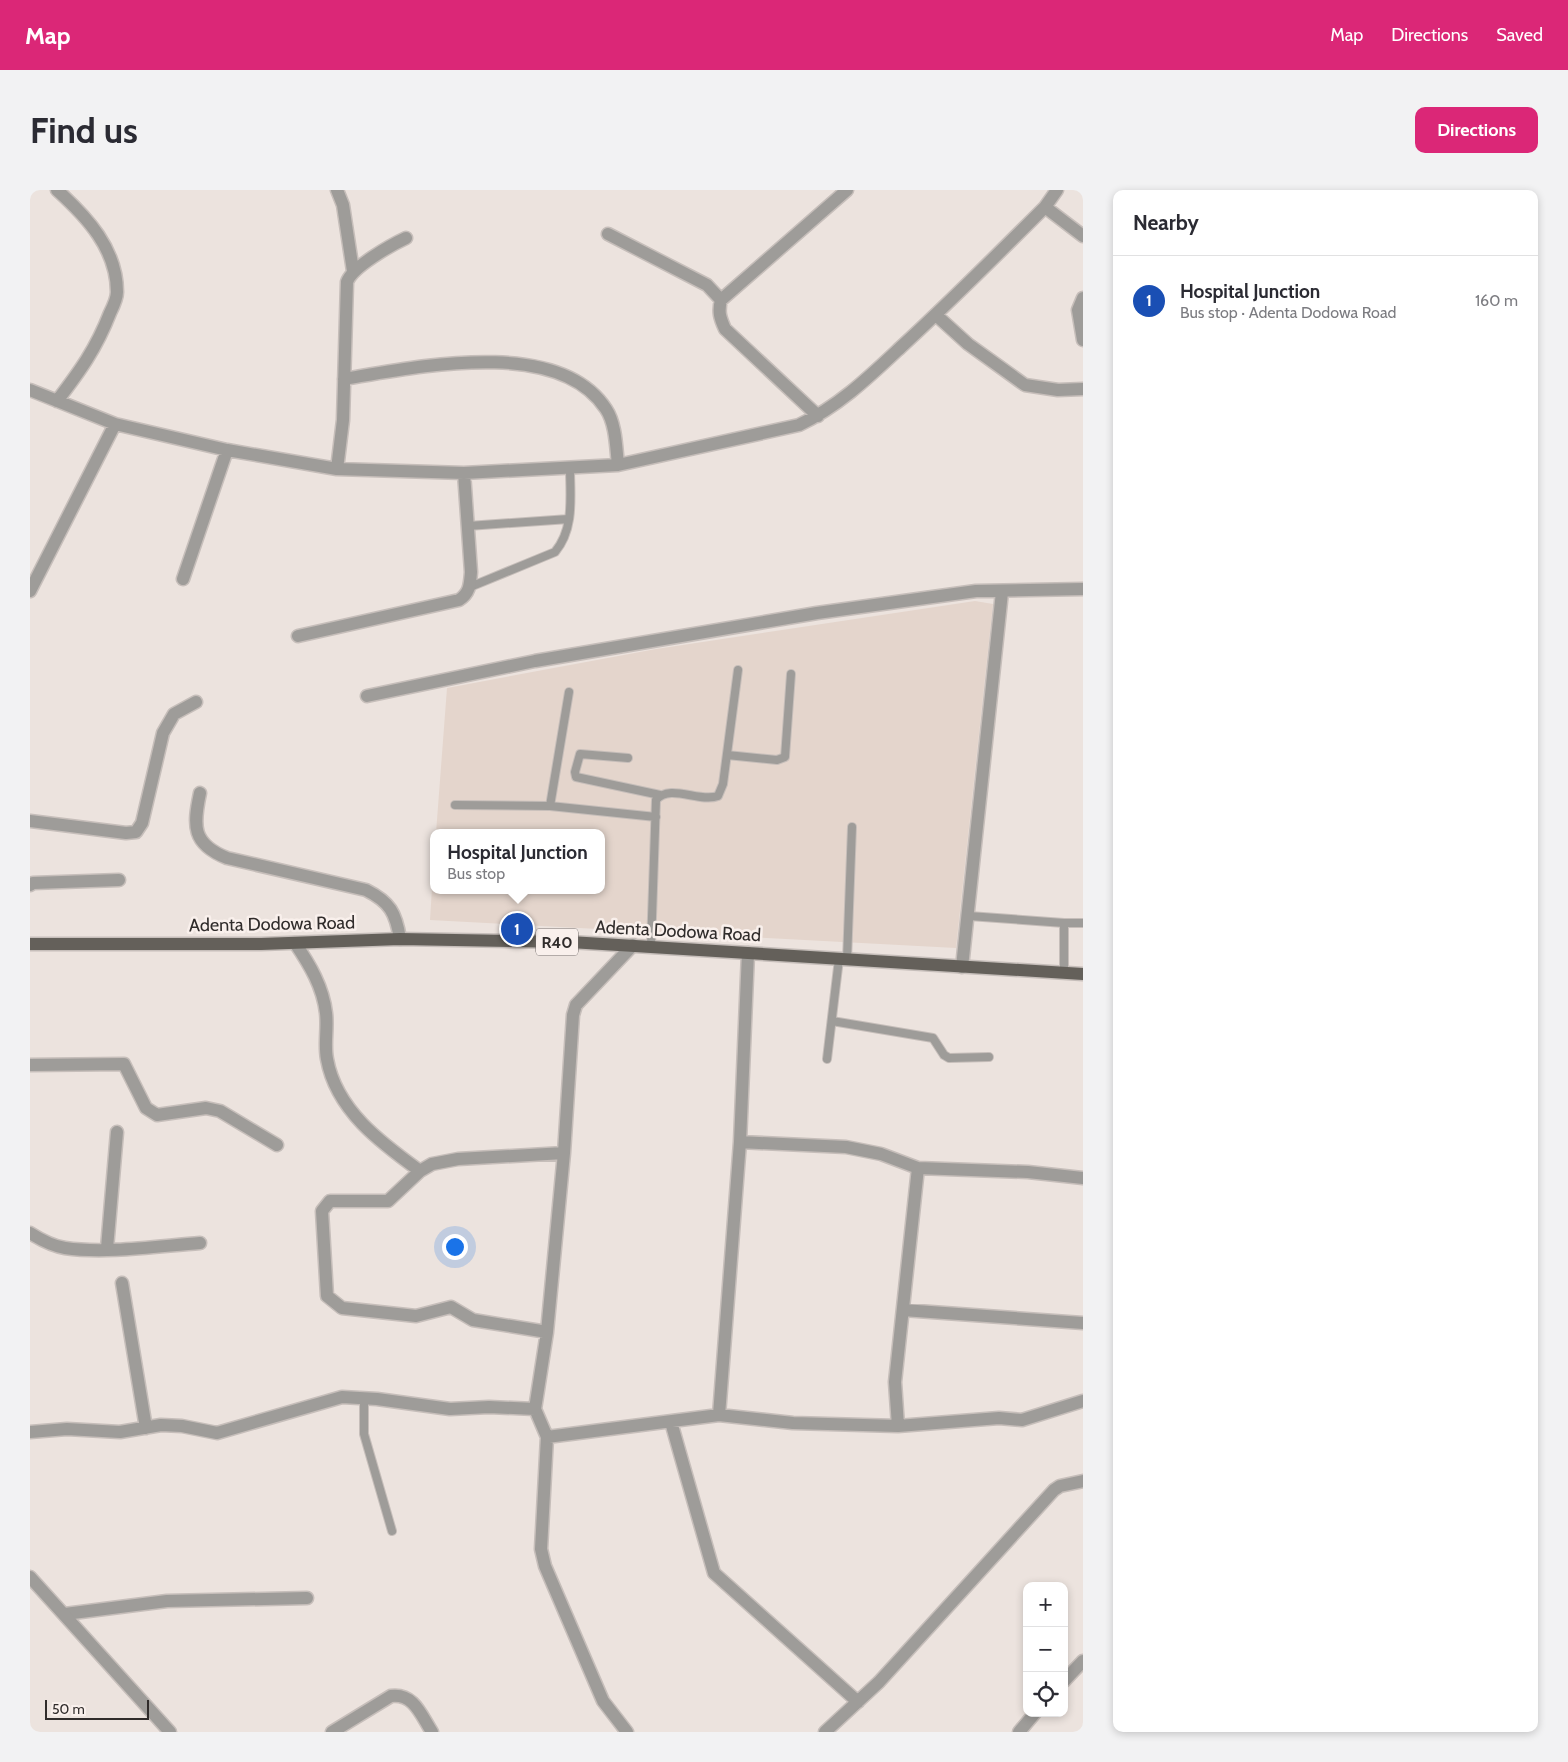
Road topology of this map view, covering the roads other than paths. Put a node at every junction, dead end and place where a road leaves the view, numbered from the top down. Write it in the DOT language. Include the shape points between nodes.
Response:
graph roads {
  1 [pos="57,190"];
  2 [pos="337,190"];
  3 [pos="847,190"];
  4 [pos="1057,190"];
  5 [pos="1045,207"];
  6 [pos="608,234"];
  7 [pos="1083,236"];
  8 [pos="406,238"];
  9 [pos="353,271"];
  10 [pos="1083,298"];
  11 [pos="721,300"];
  12 [pos="936,315"];
  13 [pos="1083,340"];
  14 [pos="344,379"];
  15 [pos="1083,389"];
  16 [pos="30,390"];
  17 [pos="58,401"];
  18 [pos="818,416"];
  19 [pos="115,424"];
  20 [pos="227,450"];
  21 [pos="618,465"];
  22 [pos="570,467"];
  23 [pos="337,469"];
  24 [pos="464,473"];
  25 [pos="569,519"];
  26 [pos="468,526"];
  27 [pos="183,579"];
  28 [pos="470,587"];
  29 [pos="1083,589"];
  30 [pos="30,591"];
  31 [pos="1002,592"];
  32 [pos="298,636"];
  33 [pos="738,670"];
  34 [pos="791,674"];
  35 [pos="569,692"];
  36 [pos="367,696"];
  37 [pos="196,702"];
  38 [pos="727,755"];
  39 [pos="628,758"];
  40 [pos="200,793"];
  41 [pos="660,795"];
  42 [pos="455,805"];
  43 [pos="550,806"];
  44 [pos="656,817"];
  45 [pos="30,821"];
  46 [pos="852,827"];
  47 [pos="119,880"];
  48 [pos="30,885"];
  49 [pos="969,916"];
  50 [pos="1064,923"];
  51 [pos="1083,923"];
  52 [pos="400,940"];
  53 [pos="296,943"];
  54 [pos="30,944"];
  55 [pos="633,945"];
  56 [pos="650,946"];
  57 [pos="748,953"];
  58 [pos="843,959"];
  59 [pos="962,968"];
  60 [pos="1064,973"];
  61 [pos="1083,974"];
  62 [pos="832,1021"];
  63 [pos="990,1057"];
  64 [pos="827,1059"];
  65 [pos="30,1065"];
  66 [pos="117,1132"];
  67 [pos="740,1142"];
  68 [pos="277,1145"];
  69 [pos="564,1153"];
  70 [pos="918,1168"];
  71 [pos="420,1171"];
  72 [pos="1083,1178"];
  73 [pos="30,1233"];
  74 [pos="200,1244"];
  75 [pos="107,1248"];
  76 [pos="122,1283"];
  77 [pos="903,1310"];
  78 [pos="1083,1323"];
  79 [pos="547,1332"];
  80 [pos="364,1398"];
  81 [pos="1083,1402"];
  82 [pos="535,1409"];
  83 [pos="719,1415"];
  84 [pos="671,1422"];
  85 [pos="898,1426"];
  86 [pos="146,1428"];
  87 [pos="30,1432"];
  88 [pos="547,1437"];
  89 [pos="1083,1482"];
  90 [pos="392,1531"];
  91 [pos="30,1577"];
  92 [pos="307,1598"];
  93 [pos="65,1614"];
  94 [pos="1083,1661"];
  95 [pos="1068,1677"];
  96 [pos="858,1702"];
  97 [pos="1032,1717"];
  98 [pos="170,1732"];
  99 [pos="332,1732"];
  100 [pos="432,1732"];
  101 [pos="627,1732"];
  102 [pos="825,1732"];
  103 [pos="1019,1732"];
  1 -- 17 [label="street" via="81,212 101,239 114,265 118,294 94,351"];
  2 -- 9 [label="street" via="343,205"];
  3 -- 11 [label="street"];
  4 -- 5 [label="street"];
  5 -- 7 [label="street"];
  5 -- 12 [label="street"];
  6 -- 11 [label="street" via="707,285"];
  8 -- 9 [label="street" via="387,246"];
  9 -- 14 [label="street" via="346,291"];
  10 -- 13 [label="street" via="1078,310"];
  11 -- 18 [label="street" via="720,318 725,329"];
  12 -- 15 [label="street" via="968,344 1025,385 1058,390"];
  12 -- 18 [label="street" via="847,398"];
  14 -- 21 [label="street" via="432,364 529,364 551,369 592,393 606,409 611,420"];
  14 -- 23 [label="street"];
  16 -- 17 [label="street"];
  17 -- 19 [label="street"];
  18 -- 21 [label="street" via="799,425"];
  19 -- 20 [label="street"];
  19 -- 30 [label="street"];
  20 -- 23 [label="street"];
  20 -- 27 [label="street"];
  21 -- 22 [label="street"];
  22 -- 24 [label="street"];
  22 -- 25 [label="lane"];
  23 -- 24 [label="street"];
  24 -- 26 [label="street"];
  25 -- 26 [label="lane"];
  25 -- 28 [label="lane" via="563,543 555,552"];
  26 -- 28 [label="street"];
  28 -- 32 [label="street" via="459,600"];
  29 -- 31 [label="street"];
  31 -- 36 [label="street" via="976,591 817,613 535,661"];
  31 -- 49 [label="street"];
  33 -- 38 [label="lane"];
  34 -- 38 [label="lane" via="784,757 777,760"];
  35 -- 43 [label="lane"];
  37 -- 45 [label="street" via="174,714 163,733 142,823 136,832"];
  38 -- 41 [label="lane" via="724,784 718,796 709,799 669,792"];
  39 -- 41 [label="lane" via="580,754 576,777"];
  40 -- 52 [label="street" via="194,820 200,839 211,852 366,890 391,908"];
  41 -- 44 [label="lane" via="656,800"];
  42 -- 43 [label="lane"];
  43 -- 44 [label="lane"];
  44 -- 56 [label="lane"];
  46 -- 58 [label="lane"];
  47 -- 48 [label="street"];
  49 -- 50 [label="lane"];
  49 -- 59 [label="street"];
  50 -- 51 [label="lane"];
  50 -- 60 [label="lane"];
  52 -- 53 [label="main road, Adenta Dodowa Road / R40"];
  52 -- 55 [label="main road, Adenta Dodowa Road / R40"];
  53 -- 54 [label="main road, Adenta Dodowa Road / R40"];
  53 -- 71 [label="street" via="320,987 326,1014 326,1058 346,1105 386,1146"];
  55 -- 56 [label="main road, Adenta Dodowa Road / R40"];
  55 -- 69 [label="street" via="576,1005 571,1028"];
  56 -- 57 [label="main road, Adenta Dodowa Road / R40"];
  57 -- 58 [label="main road, Adenta Dodowa Road / R40"];
  57 -- 67 [label="street"];
  58 -- 59 [label="main road, Adenta Dodowa Road / R40"];
  58 -- 62 [label="lane"];
  59 -- 60 [label="main road, Adenta Dodowa Road / R40"];
  60 -- 61 [label="main road, Adenta Dodowa Road / R40"];
  62 -- 63 [label="lane" via="933,1038 949,1058"];
  62 -- 64 [label="lane"];
  65 -- 68 [label="street" via="124,1064 146,1108 157,1115 206,1108 220,1111"];
  66 -- 75 [label="street"];
  67 -- 70 [label="street" via="846,1147 881,1154"];
  67 -- 83 [label="street"];
  69 -- 71 [label="street" via="458,1159 432,1164"];
  69 -- 79 [label="street"];
  70 -- 72 [label="street" via="1028,1172"];
  70 -- 77 [label="street"];
  71 -- 79 [label="street" via="388,1201 330,1201 322,1211 326,1296 342,1308 416,1316 451,1307 473,1320"];
  73 -- 75 [label="street" via="42,1241 65,1248"];
  74 -- 75 [label="street"];
  76 -- 86 [label="street"];
  77 -- 78 [label="street"];
  77 -- 85 [label="street" via="896,1382"];
  79 -- 82 [label="street"];
  80 -- 82 [label="street" via="450,1409"];
  80 -- 86 [label="street" via="342,1397 217,1433 182,1426"];
  80 -- 90 [label="lane" via="364,1434"];
  81 -- 85 [label="street" via="1022,1420 998,1418"];
  82 -- 88 [label="street"];
  83 -- 84 [label="street"];
  83 -- 85 [label="street" via="793,1423"];
  84 -- 88 [label="street"];
  84 -- 96 [label="street" via="714,1573"];
  86 -- 87 [label="street" via="120,1432 67,1429"];
  88 -- 101 [label="street" via="541,1549 545,1566 603,1701"];
  89 -- 96 [label="street" via="1060,1486 1048,1495"];
  91 -- 93 [label="street"];
  92 -- 93 [label="street" via="167,1602"];
  93 -- 98 [label="street"];
  94 -- 95 [label="street"];
  96 -- 102 [label="street"];
  97 -- 103 [label="street"];
  99 -- 100 [label="street" via="391,1696 400,1695 413,1702"];
}
